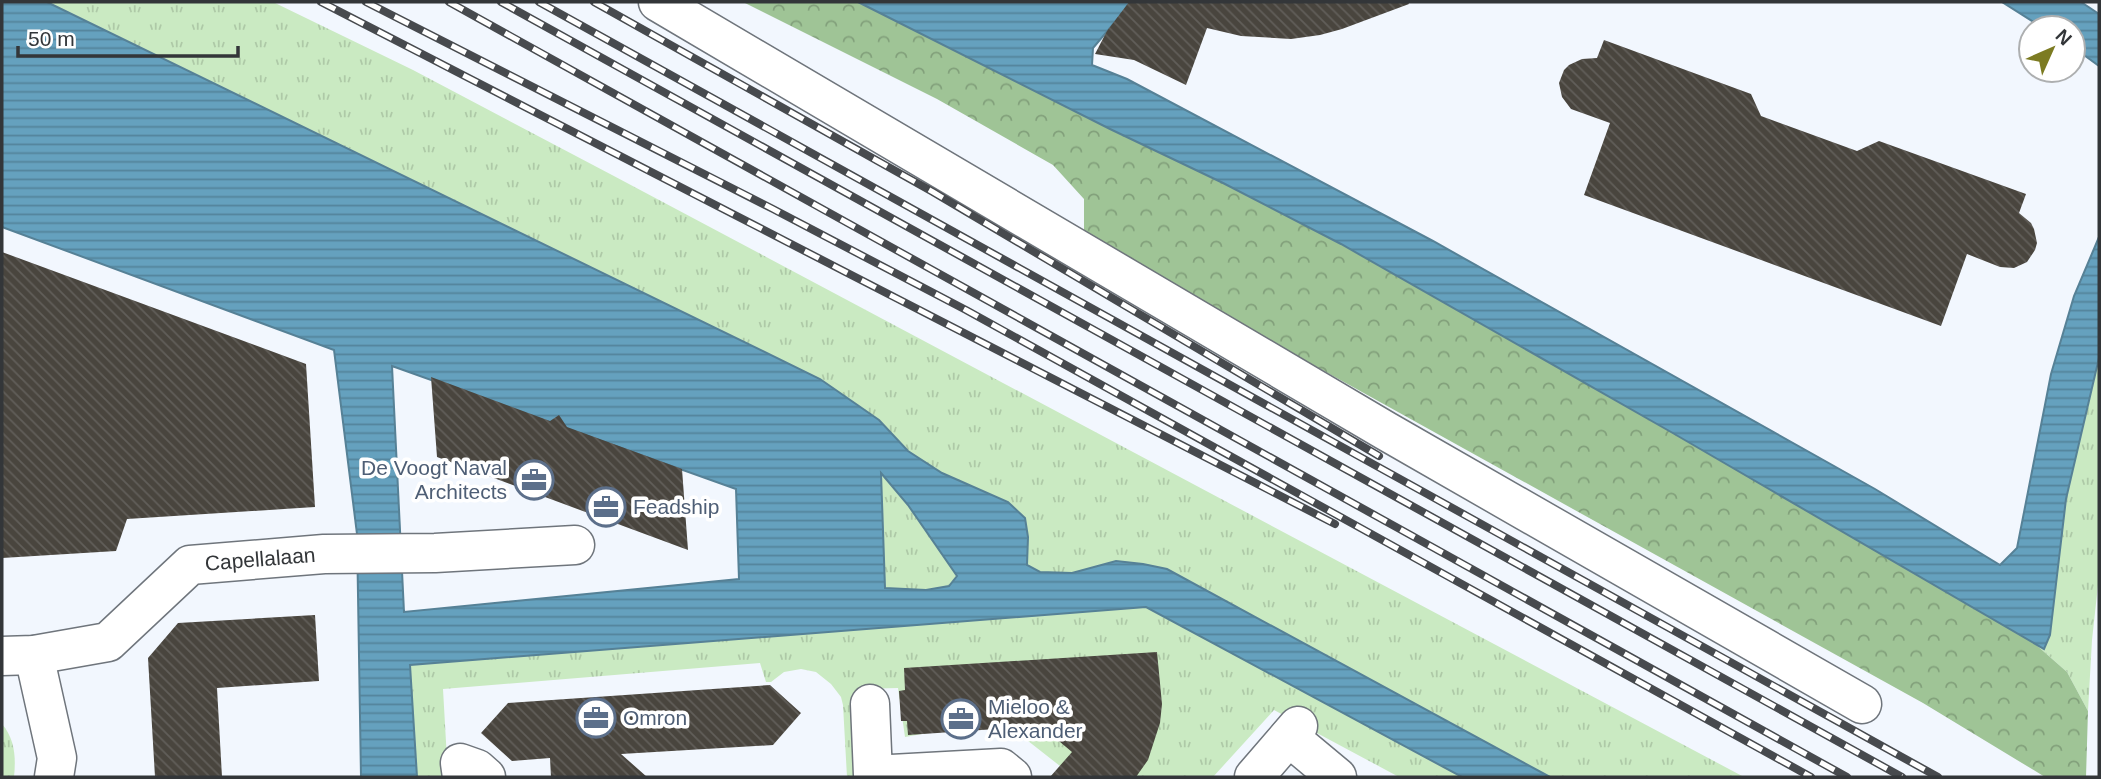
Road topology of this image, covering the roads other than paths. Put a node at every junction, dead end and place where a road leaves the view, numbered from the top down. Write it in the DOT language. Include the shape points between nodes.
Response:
graph roads {
  1 [pos="658,2"];
  2 [pos="575,545"];
  3 [pos="18,656"];
  4 [pos="870,704"];
  5 [pos="1862,704"];
  6 [pos="54,777"];
  7 [pos="462,777"];
  8 [pos="486,777"];
  9 [pos="1013,777"];
  10 [pos="1254,777"];
  11 [pos="1337,777"];
  1 -- 5 [label="street" via="1385,431"];
  2 -- 3 [label="street, Capellalaan" via="324,554 190,565 108,642"];
  3 -- 6 [label="street, Capellalaan" via="57,758"];
  4 -- 9 [label="street" via="873,775 1001,768"];
  7 -- 8 [label="street" via="460,763"];
  10 -- 11 [label="street" via="1293,732"];
}
